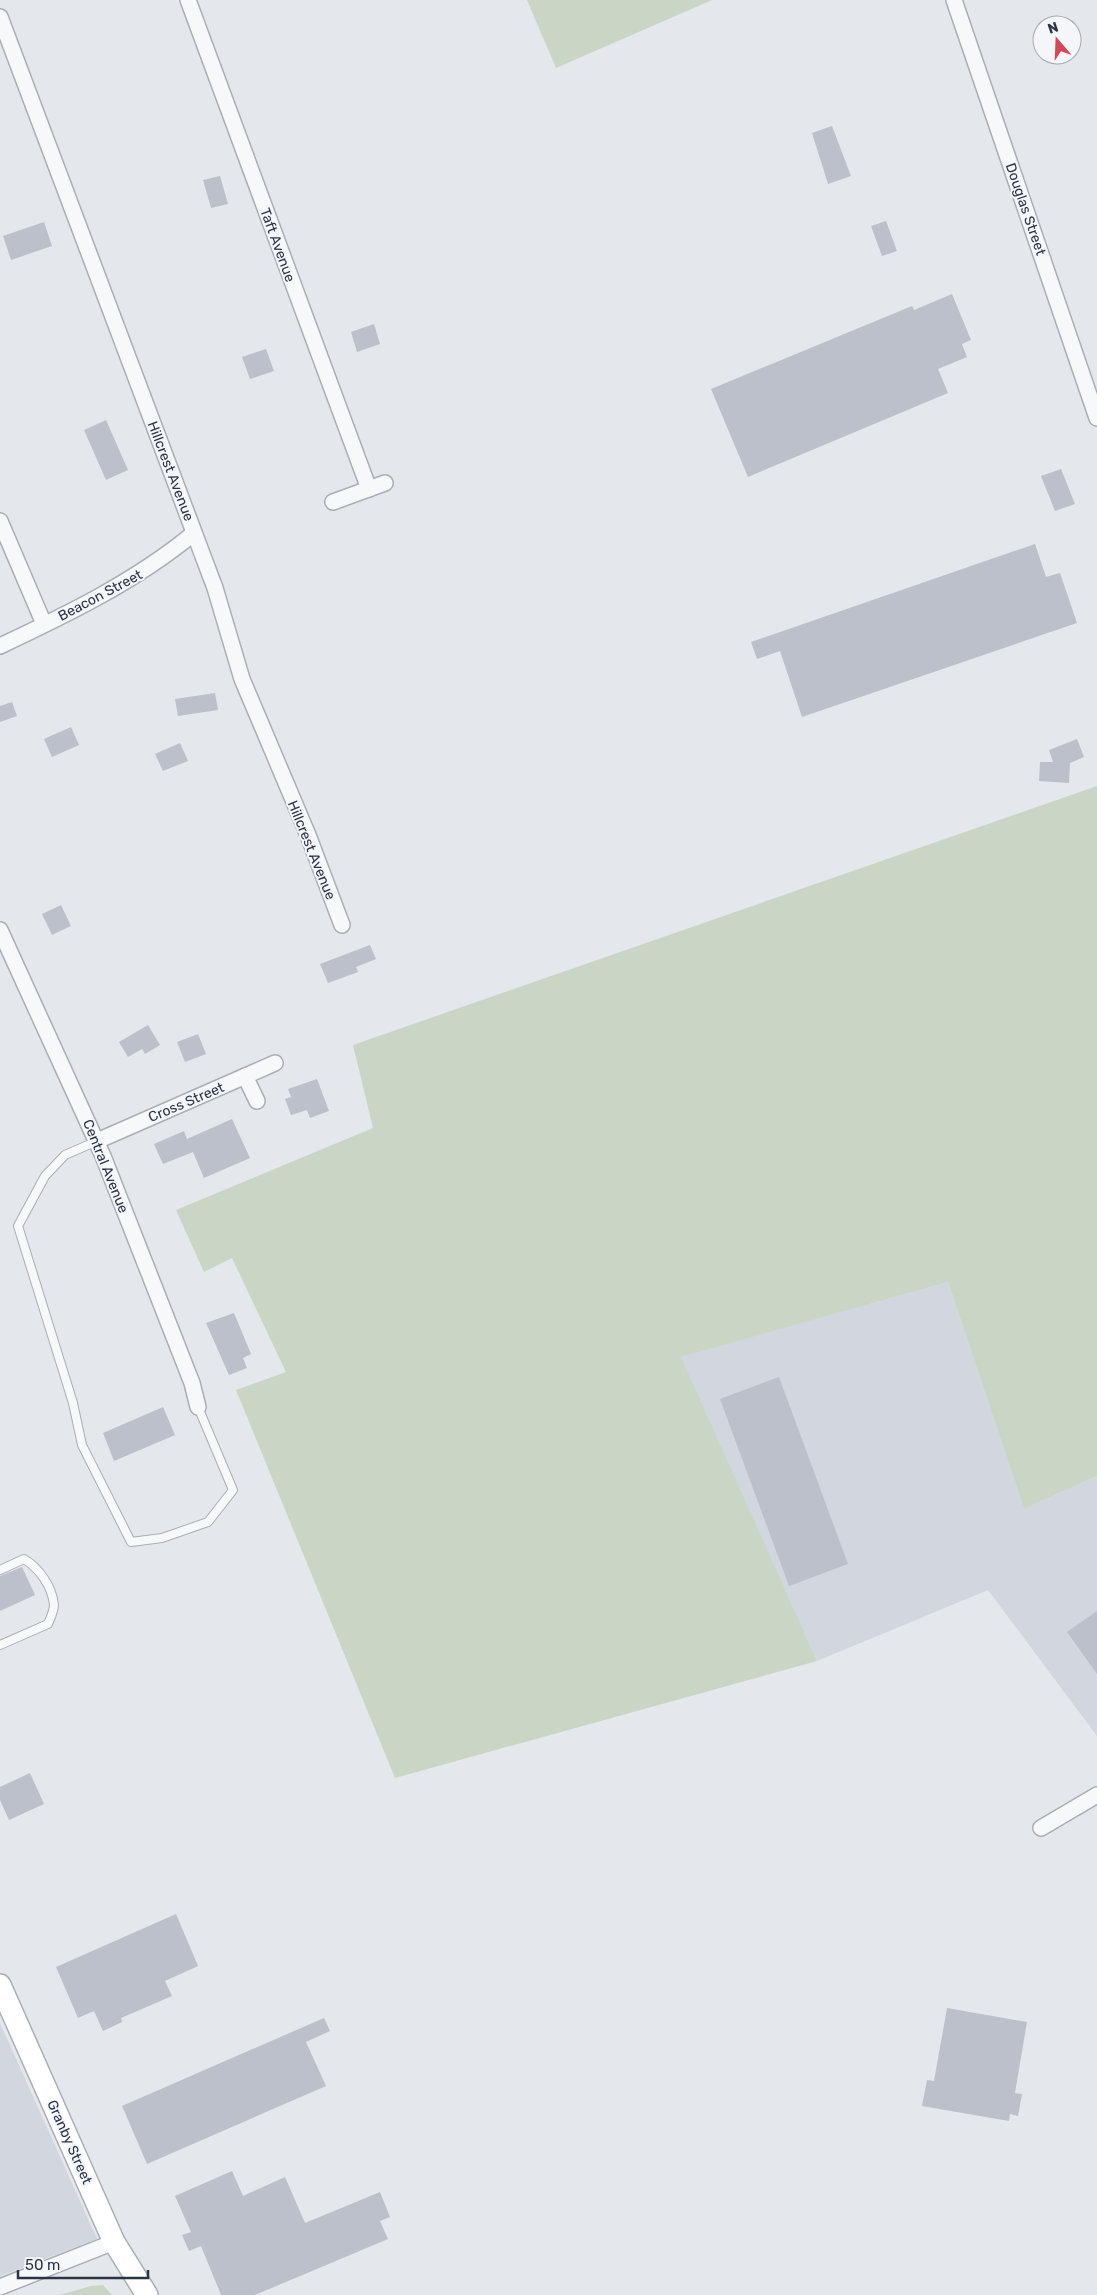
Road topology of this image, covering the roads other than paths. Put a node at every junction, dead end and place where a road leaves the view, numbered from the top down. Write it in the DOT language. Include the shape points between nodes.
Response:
graph roads {
  1 [pos="188,0"];
  2 [pos="954,0"];
  3 [pos="0,17"];
  4 [pos="1097,418"];
  5 [pos="385,483"];
  6 [pos="369,489"];
  7 [pos="333,502"];
  8 [pos="0,521"];
  9 [pos="194,533"];
  10 [pos="44,624"];
  11 [pos="0,646"];
  12 [pos="342,925"];
  13 [pos="0,930"];
  14 [pos="275,1063"];
  15 [pos="245,1076"];
  16 [pos="256,1101"];
  17 [pos="97,1141"];
  18 [pos="198,1407"];
  19 [pos="0,1570"];
  20 [pos="0,1646"];
  21 [pos="1097,1795"];
  22 [pos="1041,1828"];
  23 [pos="0,1985"];
  24 [pos="114,2242"];
  25 [pos="0,2287"];
  26 [pos="147,2295"];
  1 -- 6 [label="street, Taft Avenue"];
  2 -- 4 [label="street, Douglas Street"];
  3 -- 9 [label="street, Hillcrest Avenue"];
  5 -- 6 [label="street"];
  6 -- 7 [label="street"];
  8 -- 10 [label="street"];
  9 -- 10 [label="street, Beacon Street" via="148,569"];
  9 -- 12 [label="street, Hillcrest Avenue" via="221,605 242,679"];
  10 -- 11 [label="street, Beacon Street"];
  13 -- 17 [label="street, Central Avenue"];
  14 -- 15 [label="street, Cross Street"];
  15 -- 16 [label="street"];
  15 -- 17 [label="street, Cross Street"];
  17 -- 18 [label="street, Central Avenue" via="192,1383"];
  17 -- 18 [label="lane" via="65,1155 45,1176 18,1226 82,1445 130,1542 162,1538 208,1522 233,1490"];
  19 -- 20 [label="lane" via="24,1559 36,1566 54,1606 48,1624"];
  21 -- 22 [label="street"];
  23 -- 24 [label="main road, Granby Street"];
  24 -- 25 [label="street"];
  24 -- 26 [label="main road, Granby Street"];
}
